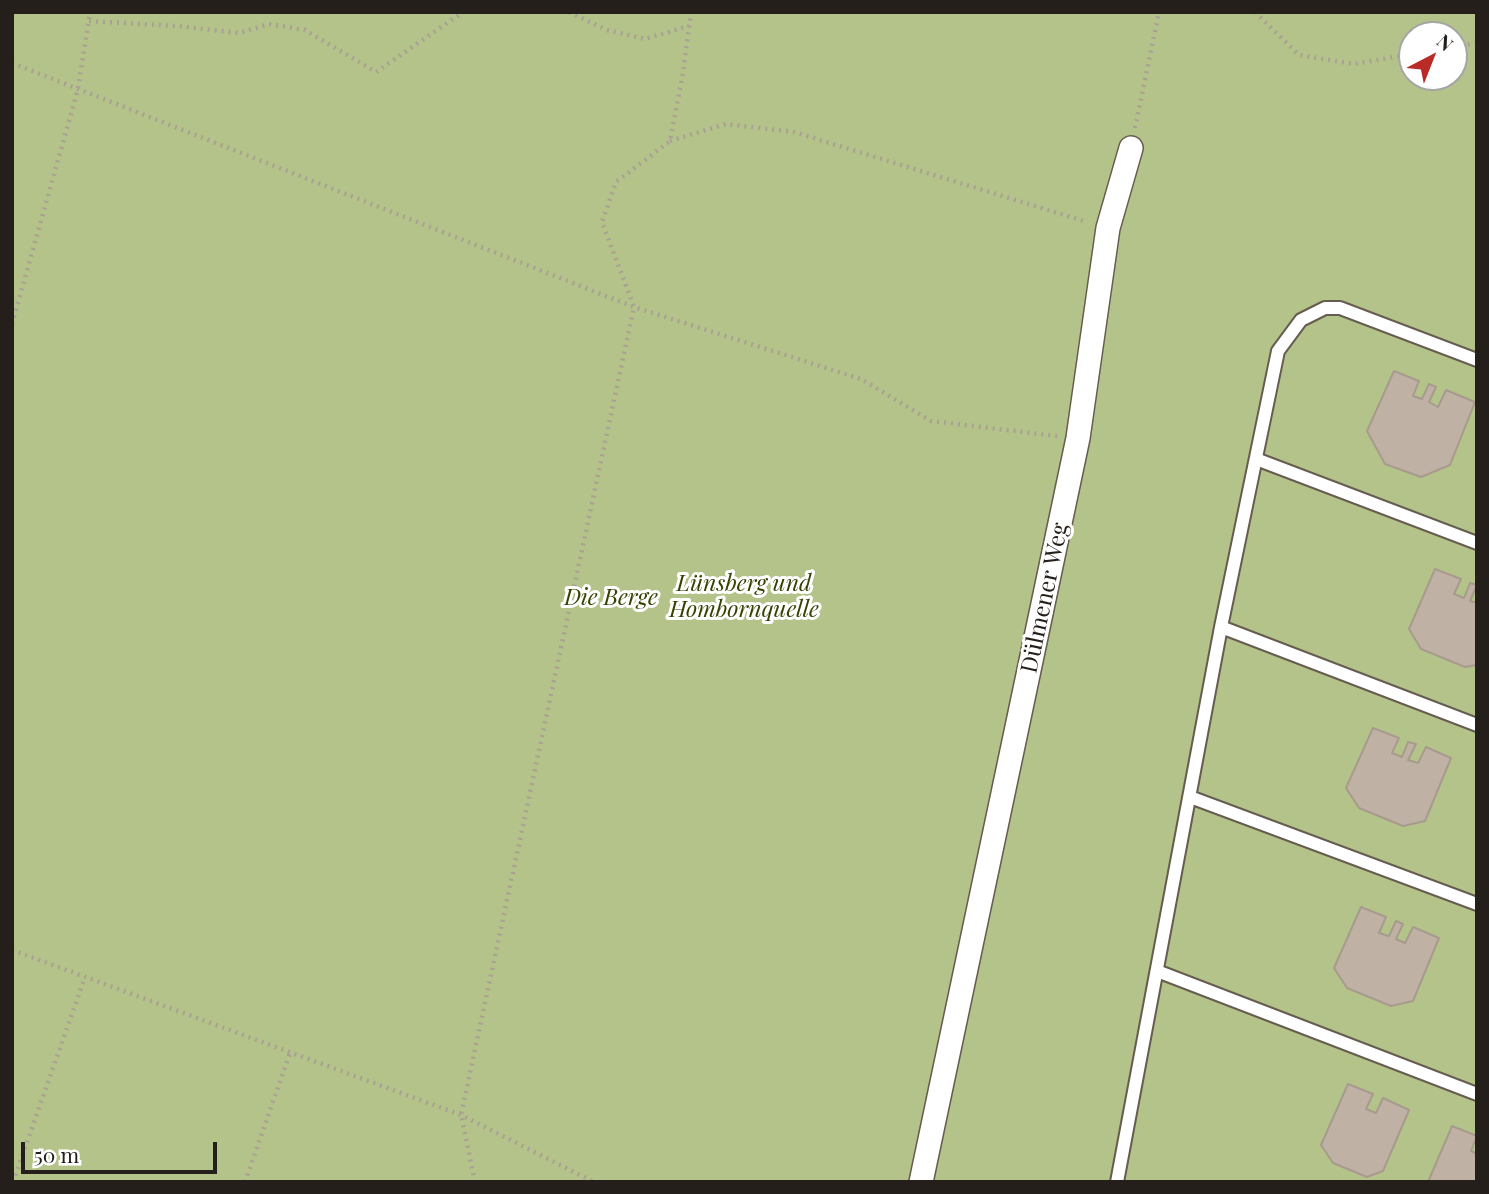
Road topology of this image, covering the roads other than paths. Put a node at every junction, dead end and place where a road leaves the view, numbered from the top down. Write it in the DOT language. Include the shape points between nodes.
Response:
graph roads {
  1 [pos="1131,148"];
  2 [pos="1477,360"];
  3 [pos="1256,459"];
  4 [pos="1477,543"];
  5 [pos="1222,627"];
  6 [pos="1477,725"];
  7 [pos="1190,797"];
  8 [pos="1477,904"];
  9 [pos="1157,971"];
  10 [pos="1477,1094"];
  11 [pos="922,1182"];
  12 [pos="1117,1182"];
  1 -- 11 [label="street, Dülmener Weg" via="1108,228 1078,438"];
  2 -- 3 [label="lane" via="1340,308 1325,308 1301,320 1278,351"];
  3 -- 4 [label="lane"];
  3 -- 5 [label="lane"];
  5 -- 6 [label="lane"];
  5 -- 7 [label="lane"];
  7 -- 8 [label="lane"];
  7 -- 9 [label="lane"];
  9 -- 10 [label="lane"];
  9 -- 12 [label="lane"];
}
